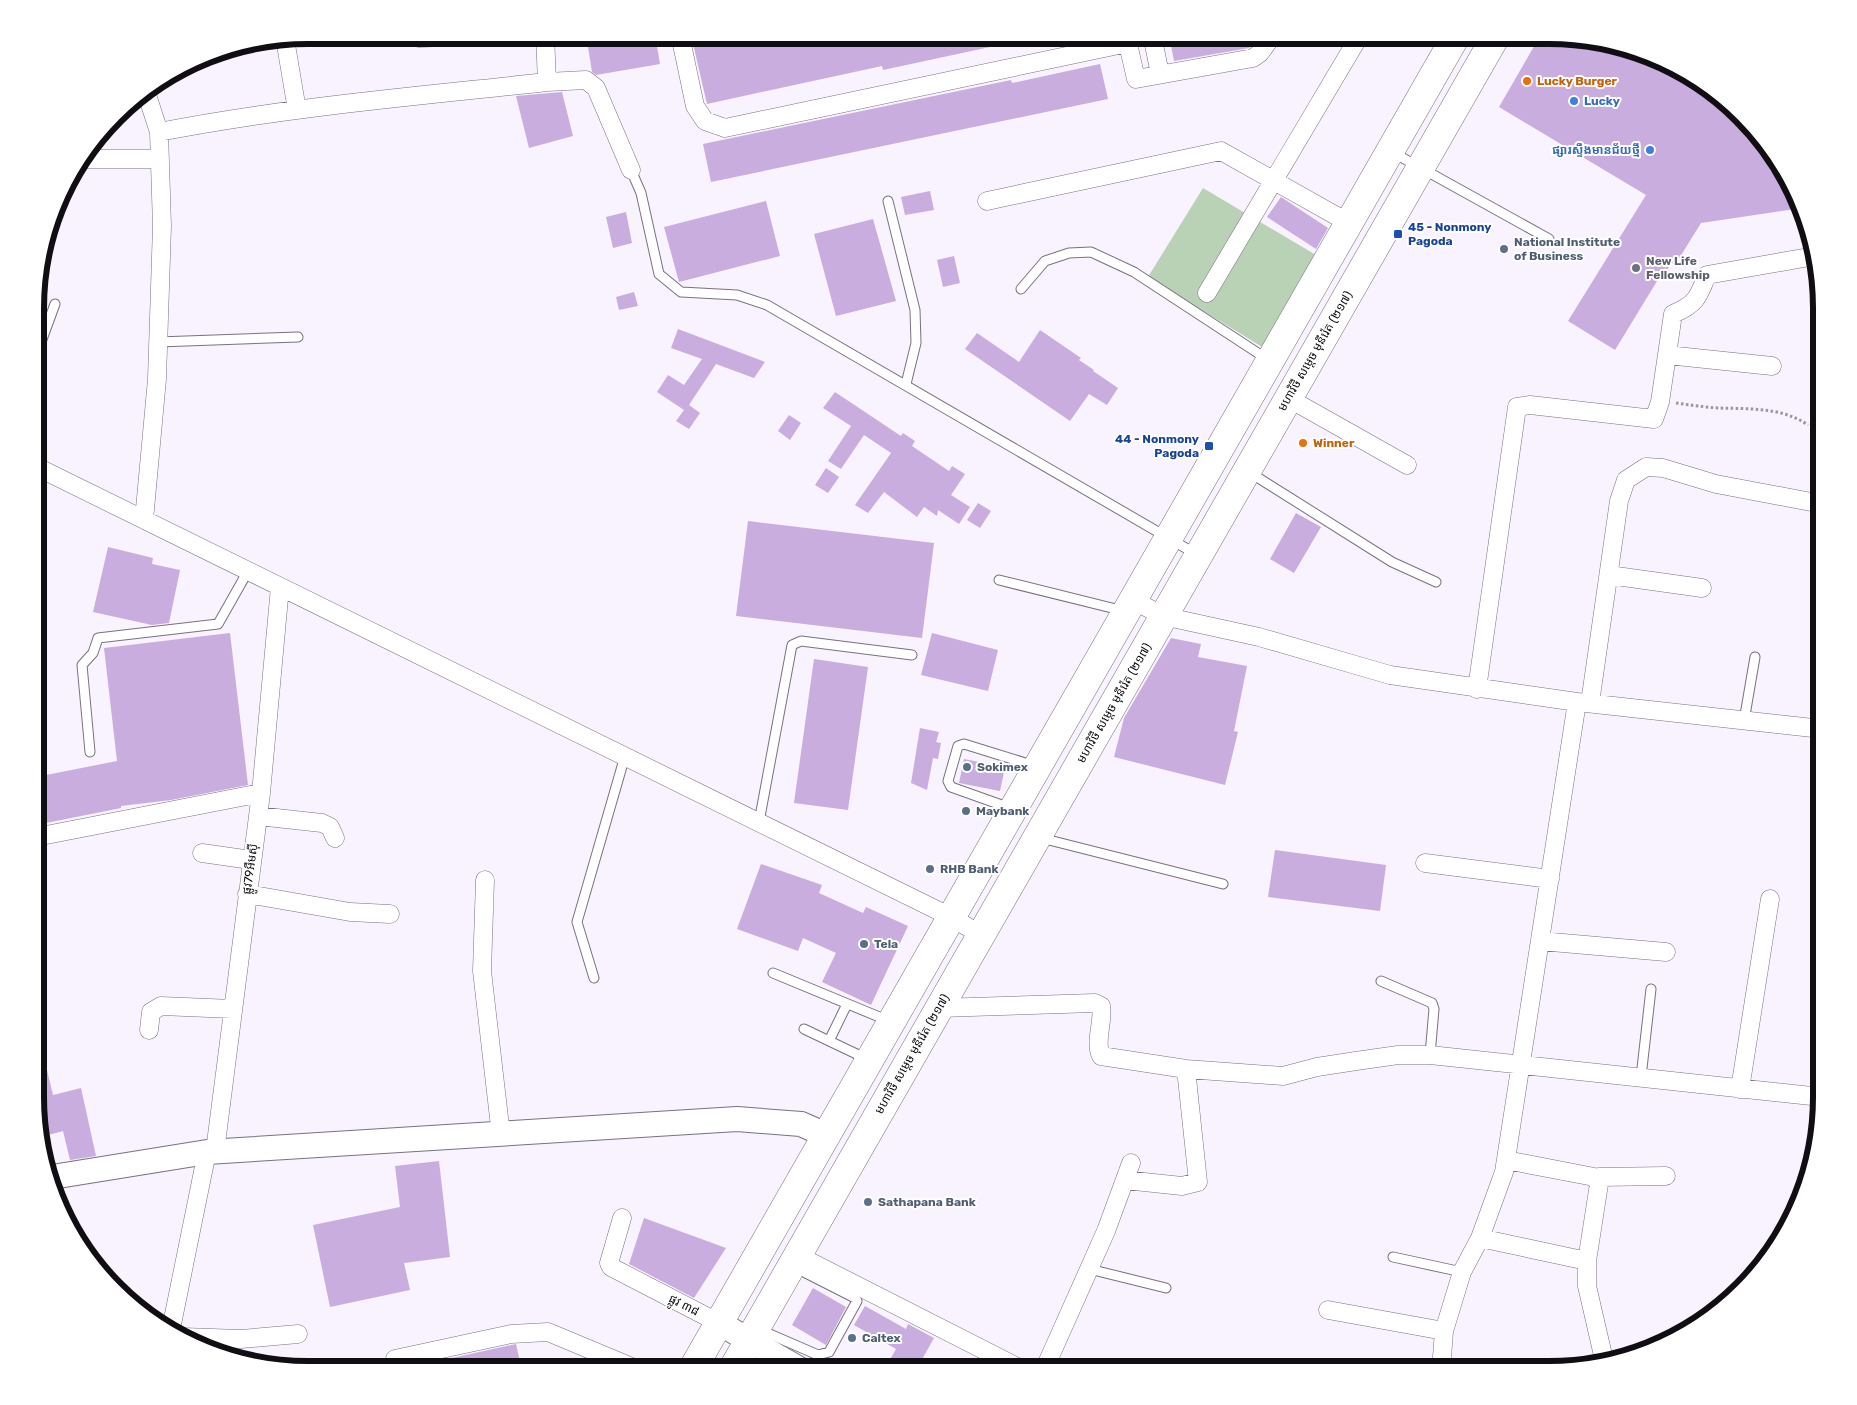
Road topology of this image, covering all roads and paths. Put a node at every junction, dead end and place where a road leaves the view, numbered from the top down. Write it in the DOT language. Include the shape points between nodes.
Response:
graph roads {
  1 [pos="286,44"];
  2 [pos="545,44"];
  3 [pos="682,44"];
  4 [pos="1104,44"];
  5 [pos="1128,44"];
  6 [pos="1154,44"];
  7 [pos="1268,44"];
  8 [pos="1355,44"];
  9 [pos="1451,44"];
  10 [pos="1491,44"];
  11 [pos="1160,74"];
  12 [pos="547,82"];
  13 [pos="148,97"];
  14 [pos="297,110"];
  15 [pos="159,132"];
  16 [pos="1390,151"];
  17 [pos="160,158"];
  18 [pos="89,160"];
  19 [pos="1420,168"];
  20 [pos="631,170"];
  21 [pos="1275,181"];
  22 [pos="888,201"];
  23 [pos="987,201"];
  24 [pos="1349,222"];
  25 [pos="1549,239"];
  26 [pos="1808,257"];
  27 [pos="1021,289"];
  28 [pos="1207,293"];
  29 [pos="55,304"];
  30 [pos="44,334"];
  31 [pos="298,336"];
  32 [pos="158,342"];
  33 [pos="1667,355"];
  34 [pos="1270,360"];
  35 [pos="1772,366"];
  36 [pos="906,384"];
  37 [pos="1288,398"];
  38 [pos="1660,402"];
  39 [pos="1813,428"];
  40 [pos="1407,465"];
  41 [pos="44,470"];
  42 [pos="1247,470"];
  43 [pos="1813,502"];
  44 [pos="144,520"];
  45 [pos="1169,537"];
  46 [pos="1198,555"];
  47 [pos="248,571"];
  48 [pos="1609,575"];
  49 [pos="999,580"];
  50 [pos="1436,582"];
  51 [pos="280,586"];
  52 [pos="1702,588"];
  53 [pos="1130,606"];
  54 [pos="1163,616"];
  55 [pos="912,655"];
  56 [pos="1755,657"];
  57 [pos="1477,689"];
  58 [pos="1583,703"];
  59 [pos="1744,721"];
  60 [pos="1813,728"];
  61 [pos="90,752"];
  62 [pos="625,756"];
  63 [pos="1037,766"];
  64 [pos="261,793"];
  65 [pos="1013,809"];
  66 [pos="258,816"];
  67 [pos="759,822"];
  68 [pos="44,835"];
  69 [pos="1037,837"];
  70 [pos="335,838"];
  71 [pos="202,853"];
  72 [pos="252,860"];
  73 [pos="1425,863"];
  74 [pos="1550,879"];
  75 [pos="485,880"];
  76 [pos="1222,884"];
  77 [pos="247,894"];
  78 [pos="1770,899"];
  79 [pos="390,914"];
  80 [pos="952,917"];
  81 [pos="981,935"];
  82 [pos="1540,941"];
  83 [pos="1666,952"];
  84 [pos="773,973"];
  85 [pos="594,978"];
  86 [pos="1381,981"];
  87 [pos="1651,989"];
  88 [pos="847,1004"];
  89 [pos="233,1008"];
  90 [pos="939,1008"];
  91 [pos="891,1022"];
  92 [pos="149,1030"];
  93 [pos="804,1030"];
  94 [pos="829,1041"];
  95 [pos="1430,1054"];
  96 [pos="869,1060"];
  97 [pos="1520,1064"];
  98 [pos="1186,1069"];
  99 [pos="1641,1077"];
  100 [pos="1740,1088"];
  101 [pos="1813,1096"];
  102 [pos="501,1135"];
  103 [pos="826,1135"];
  104 [pos="211,1152"];
  105 [pos="1506,1160"];
  106 [pos="1131,1163"];
  107 [pos="56,1176"];
  108 [pos="1666,1176"];
  109 [pos="1125,1180"];
  110 [pos="1597,1180"];
  111 [pos="622,1218"];
  112 [pos="1480,1238"];
  113 [pos="1393,1256"];
  114 [pos="794,1260"];
  115 [pos="1586,1261"];
  116 [pos="1089,1269"];
  117 [pos="1462,1272"];
  118 [pos="1166,1288"];
  119 [pos="1328,1310"];
  120 [pos="719,1323"];
  121 [pos="172,1324"];
  122 [pos="1444,1331"];
  123 [pos="298,1334"];
  124 [pos="752,1334"];
  125 [pos="198,1337"];
  126 [pos="1603,1356"];
  127 [pos="395,1359"];
  128 [pos="617,1361"];
  129 [pos="697,1361"];
  130 [pos="737,1361"];
  131 [pos="789,1361"];
  132 [pos="1004,1361"];
  133 [pos="1048,1361"];
  134 [pos="1442,1361"];
  1 -- 14 [label="street"];
  2 -- 12 [label="street"];
  3 -- 4 [label="street" via="695,106 704,121 725,128"];
  5 -- 11 [label="street" via="1136,79"];
  6 -- 11 [label="street"];
  7 -- 11 [label="street" via="1253,58"];
  8 -- 21 [label="street"];
  9 -- 16 [label="main road"];
  10 -- 19 [label="main road, មហាវិថី សម្តេច មុនីរ៉េត (២១៧)"];
  12 -- 14 [label="street"];
  12 -- 20 [label="street" via="586,80 596,88"];
  13 -- 15 [label="street"];
  14 -- 15 [label="street"];
  15 -- 17 [label="street"];
  16 -- 19 [label="lane"];
  16 -- 24 [label="main road"];
  17 -- 18 [label="street"];
  17 -- 32 [label="street" via="162,226"];
  19 -- 25 [label="lane"];
  19 -- 37 [label="main road, មហាវិថី សម្តេច មុនីរ៉េត (២១៧)"];
  20 -- 36 [label="lane" via="642,193 659,274 681,292 737,295 767,305"];
  21 -- 23 [label="street" via="1221,151"];
  21 -- 24 [label="street"];
  21 -- 28 [label="street"];
  22 -- 36 [label="lane" via="915,310 916,343"];
  24 -- 34 [label="main road"];
  26 -- 33 [label="street" via="1707,275 1692,306 1673,314"];
  27 -- 34 [label="lane" via="1045,261 1069,253 1091,252 1134,272"];
  29 -- 30 [label="lane"];
  31 -- 32 [label="lane"];
  32 -- 44 [label="street"];
  33 -- 35 [label="street"];
  33 -- 38 [label="street"];
  34 -- 45 [label="main road"];
  36 -- 45 [label="lane"];
  37 -- 40 [label="street"];
  37 -- 42 [label="main road, មហាវិថី សម្តេច មុនីរ៉េត (២១៧)"];
  38 -- 39 [label="path" via="1753,408 1782,414"];
  38 -- 57 [label="street" via="1653,419 1530,405 1517,407"];
  41 -- 44 [label="street"];
  42 -- 46 [label="main road, មហាវិថី សម្តេច មុនីរ៉េត (២១៧)"];
  42 -- 50 [label="lane" via="1392,562"];
  43 -- 48 [label="street" via="1716,484 1663,468 1646,468 1626,480 1619,501"];
  44 -- 47 [label="street"];
  45 -- 46 [label="lane"];
  45 -- 53 [label="main road"];
  46 -- 54 [label="main road, មហាវិថី សម្តេច មុនីរ៉េត (២១៧)"];
  47 -- 51 [label="street"];
  47 -- 61 [label="lane" via="218,624 98,638 93,654 82,665"];
  48 -- 52 [label="street"];
  48 -- 58 [label="street"];
  49 -- 53 [label="lane"];
  51 -- 62 [label="street"];
  51 -- 64 [label="street, ផ្លូវ79អឹមស៊ី"];
  53 -- 54 [label="street"];
  53 -- 63 [label="main road"];
  54 -- 57 [label="street" via="1259,638 1390,675"];
  54 -- 69 [label="main road, មហាវិថី សម្តេច មុនីរ៉េត (២១៧)"];
  55 -- 67 [label="lane" via="801,641 792,646"];
  56 -- 59 [label="lane"];
  57 -- 58 [label="street"];
  58 -- 59 [label="street"];
  58 -- 74 [label="street"];
  59 -- 60 [label="street"];
  62 -- 67 [label="street"];
  62 -- 85 [label="lane" via="577,922"];
  63 -- 65 [label="main road"];
  63 -- 65 [label="lane" via="964,744 958,746 948,781 952,787"];
  64 -- 66 [label="street, ផ្លូវ79អឹមស៊ី"];
  64 -- 68 [label="street"];
  65 -- 80 [label="main road"];
  66 -- 70 [label="street" via="322,823 330,827"];
  66 -- 72 [label="street, ផ្លូវ79អឹមស៊ី"];
  67 -- 80 [label="street"];
  69 -- 76 [label="lane"];
  69 -- 81 [label="main road, មហាវិថី សម្តេច មុនីរ៉េត (២១៧)"];
  71 -- 72 [label="street"];
  72 -- 77 [label="street, ផ្លូវ79អឹមស៊ី"];
  73 -- 74 [label="street"];
  74 -- 82 [label="street"];
  75 -- 102 [label="street" via="482,972"];
  77 -- 79 [label="street" via="350,912"];
  77 -- 89 [label="street, ផ្លូវ79អឹមស៊ី"];
  78 -- 100 [label="street"];
  80 -- 81 [label="street"];
  80 -- 91 [label="main road"];
  81 -- 90 [label="main road, មហាវិថី សម្តេច មុនីរ៉េត (២១៧)"];
  82 -- 83 [label="street"];
  82 -- 97 [label="street"];
  84 -- 88 [label="lane"];
  86 -- 95 [label="lane" via="1432,1003"];
  87 -- 99 [label="lane"];
  88 -- 91 [label="lane"];
  88 -- 94 [label="lane"];
  89 -- 92 [label="street" via="161,1006 151,1012"];
  89 -- 104 [label="street, ផ្លូវ79អឹមស៊ី"];
  90 -- 98 [label="street" via="1095,1003 1102,1013 1100,1056"];
  90 -- 114 [label="main road, មហាវិថី សម្តេច មុនីរ៉េត (២១៧)"];
  91 -- 96 [label="main road"];
  93 -- 94 [label="lane"];
  94 -- 96 [label="lane"];
  95 -- 97 [label="street"];
  95 -- 98 [label="street" via="1356,1061 1284,1076"];
  96 -- 103 [label="main road"];
  97 -- 99 [label="street"];
  97 -- 105 [label="street"];
  98 -- 109 [label="street" via="1198,1182 1182,1186"];
  99 -- 100 [label="street"];
  100 -- 101 [label="street"];
  102 -- 103 [label="street" via="737,1119 801,1124"];
  102 -- 104 [label="street"];
  103 -- 120 [label="main road"];
  104 -- 107 [label="street"];
  104 -- 121 [label="street, ផ្លូវ79អឹមស៊ី"];
  105 -- 110 [label="street"];
  105 -- 112 [label="street"];
  106 -- 109 [label="street"];
  108 -- 110 [label="street" via="1599,1177"];
  109 -- 116 [label="street"];
  110 -- 115 [label="street" via="1600,1187"];
  111 -- 120 [label="street, ផ្លូវ ៣៨" via="610,1267"];
  112 -- 115 [label="street"];
  112 -- 117 [label="street"];
  113 -- 117 [label="lane"];
  114 -- 124 [label="main road, មហាវិថី សម្តេច មុនីរ៉េត (២១៧)"];
  114 -- 124 [label="lane" via="855,1298 857,1305 829,1352 824,1355"];
  114 -- 132 [label="street"];
  115 -- 126 [label="street" via="1586,1286"];
  116 -- 118 [label="lane"];
  116 -- 133 [label="street"];
  117 -- 122 [label="street"];
  119 -- 122 [label="street"];
  120 -- 124 [label="street, ផ្លូវ ៣៨"];
  120 -- 129 [label="main road"];
  122 -- 134 [label="street"];
  123 -- 125 [label="street" via="249,1339"];
  124 -- 130 [label="main road, មហាវិថី សម្តេច មុនីរ៉េត (២១៧)"];
  124 -- 131 [label="street, ផ្លូវ ៣៨"];
  127 -- 128 [label="street" via="511,1334 548,1332"];
}
